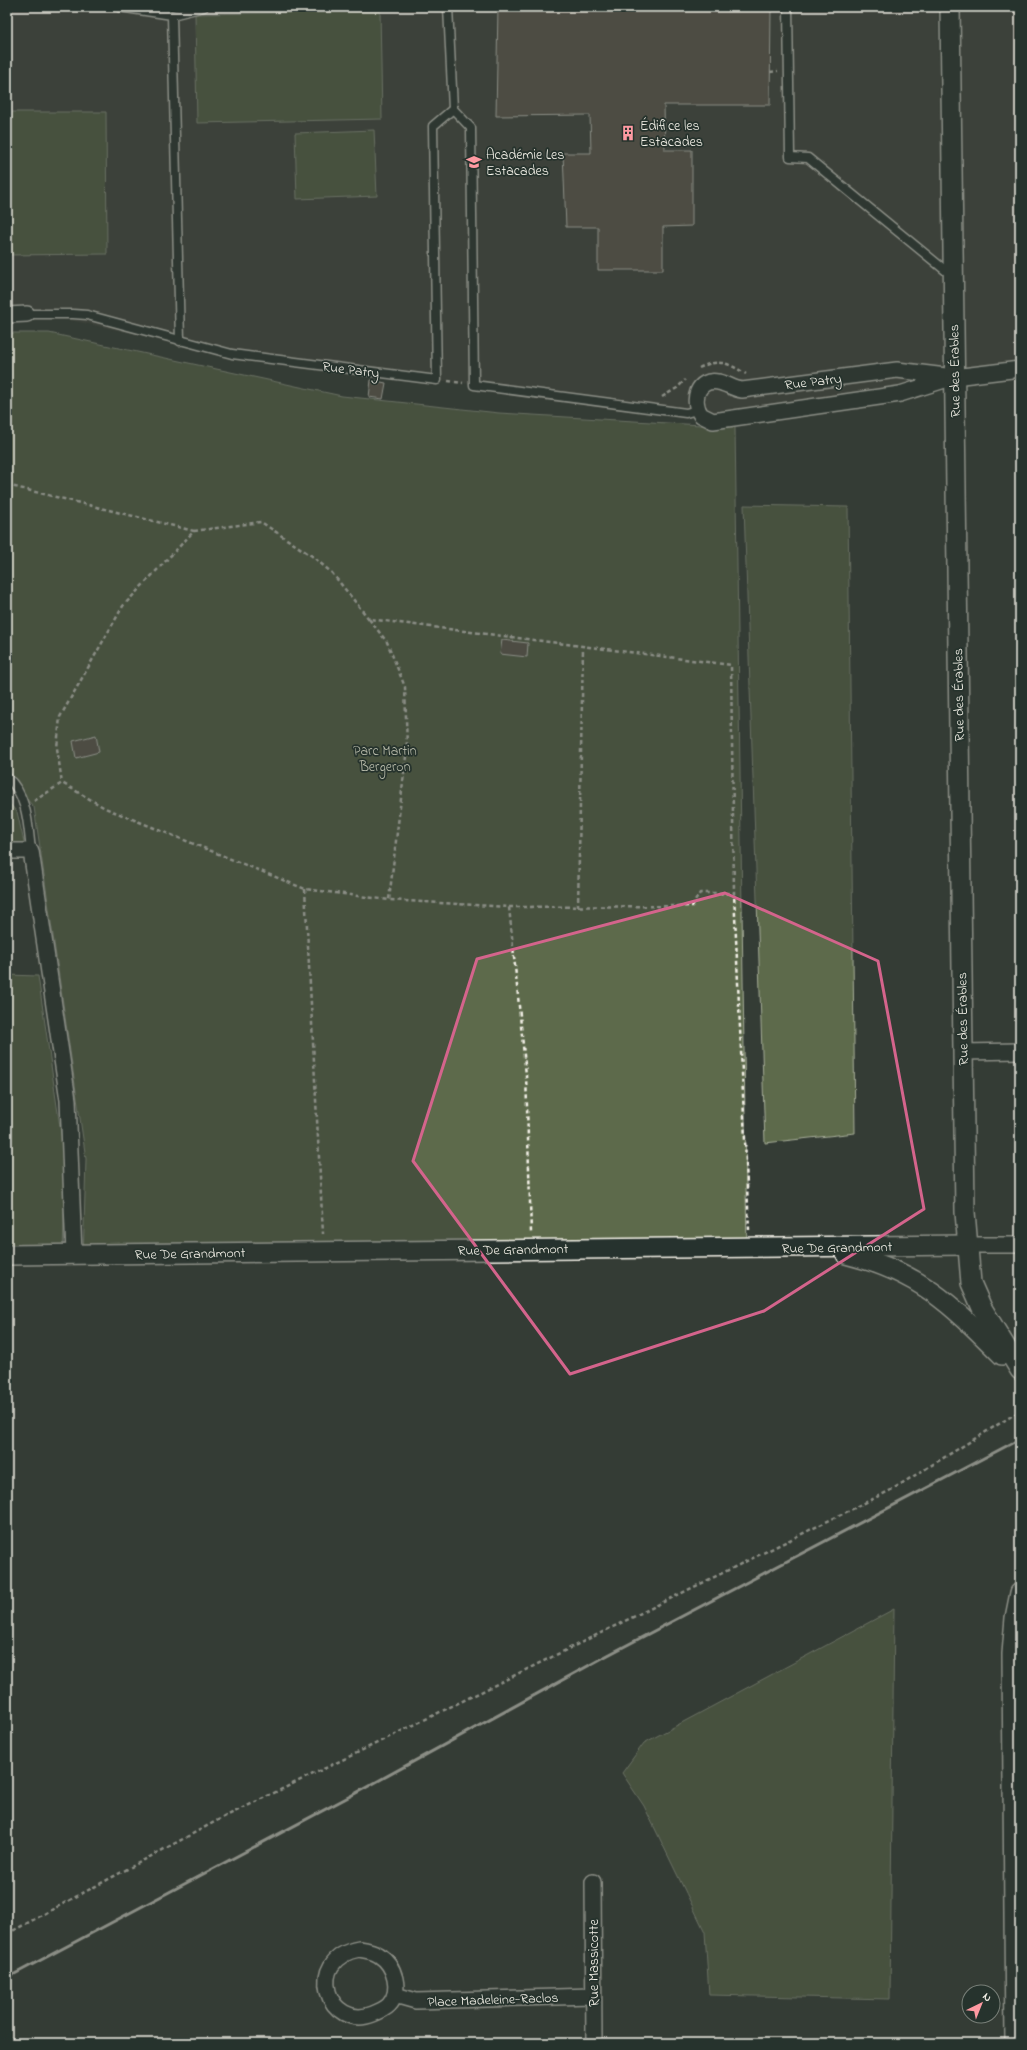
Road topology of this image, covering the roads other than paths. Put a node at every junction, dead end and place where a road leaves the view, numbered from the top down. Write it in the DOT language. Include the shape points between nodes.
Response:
graph roads {
  1 [pos="119,7"];
  2 [pos="204,7"];
  3 [pos="448,7"];
  4 [pos="788,7"];
  5 [pos="950,7"];
  6 [pos="172,15"];
  7 [pos="453,109"];
  8 [pos="952,276"];
  9 [pos="27,314"];
  10 [pos="7,315"];
  11 [pos="180,341"];
  12 [pos="1020,369"];
  13 [pos="954,377"];
  14 [pos="697,410"];
  15 [pos="7,777"];
  16 [pos="7,851"];
  17 [pos="32,851"];
  18 [pos="1020,1051"];
  19 [pos="963,1052"];
  20 [pos="966,1245"];
  21 [pos="1020,1245"];
  22 [pos="819,1247"];
  23 [pos="74,1254"];
  24 [pos="7,1255"];
  25 [pos="1020,1370"];
  26 [pos="1020,1373"];
  27 [pos="1020,1593"];
  28 [pos="593,1882"];
  29 [pos="395,1995"];
  30 [pos="592,1996"];
  31 [pos="594,2043"];
  32 [pos="1015,2043"];
  1 -- 6 [label="lane"];
  2 -- 6 [label="lane"];
  3 -- 7 [label="lane"];
  4 -- 8 [label="lane" via="790,157 808,158"];
  5 -- 8 [label="street, Rue des Érables"];
  6 -- 11 [label="lane"];
  7 -- 11 [label="lane, Rue Patry" via="433,126 437,380 232,354"];
  7 -- 14 [label="lane" via="471,128 474,385 686,413"];
  8 -- 13 [label="street, Rue des Érables"];
  9 -- 10 [label="street, Rue Patry"];
  9 -- 11 [label="lane, Rue Patry" via="58,313 87,316"];
  12 -- 13 [label="street, Rue Patry"];
  13 -- 14 [label="street, Rue Patry" via="900,394 713,421"];
  13 -- 14 [label="street, Rue Patry" via="897,370 742,390 712,381 697,391"];
  13 -- 19 [label="street, Rue des Érables"];
  15 -- 17 [label="lane" via="19,792 25,807"];
  16 -- 17 [label="street"];
  17 -- 23 [label="street" via="68,1100"];
  18 -- 19 [label="street"];
  19 -- 20 [label="street, Rue des Érables"];
  20 -- 21 [label="street, Rue De Grandmont"];
  20 -- 22 [label="street, Rue De Grandmont"];
  20 -- 25 [label="street, Rue des Érables" via="970,1276 976,1294 991,1325"];
  22 -- 23 [label="street, Rue De Grandmont"];
  22 -- 26 [label="street" via="872,1260 922,1284 949,1304"];
  23 -- 24 [label="street, Rue De Grandmont"];
  27 -- 32 [label="street" via="1012,1654"];
  28 -- 30 [label="street, Rue Massicotte"];
  29 -- 29 [label="street" via="388,2006 378,2012 367,2016 351,2015 336,2007 329,1998 326,1987 331,1965 348,1951 370,1950 388,1963 396,1984"];
  29 -- 30 [label="street, Place Madeleine-Raclos" via="416,2001"];
  30 -- 31 [label="street, Rue Massicotte"];
}
